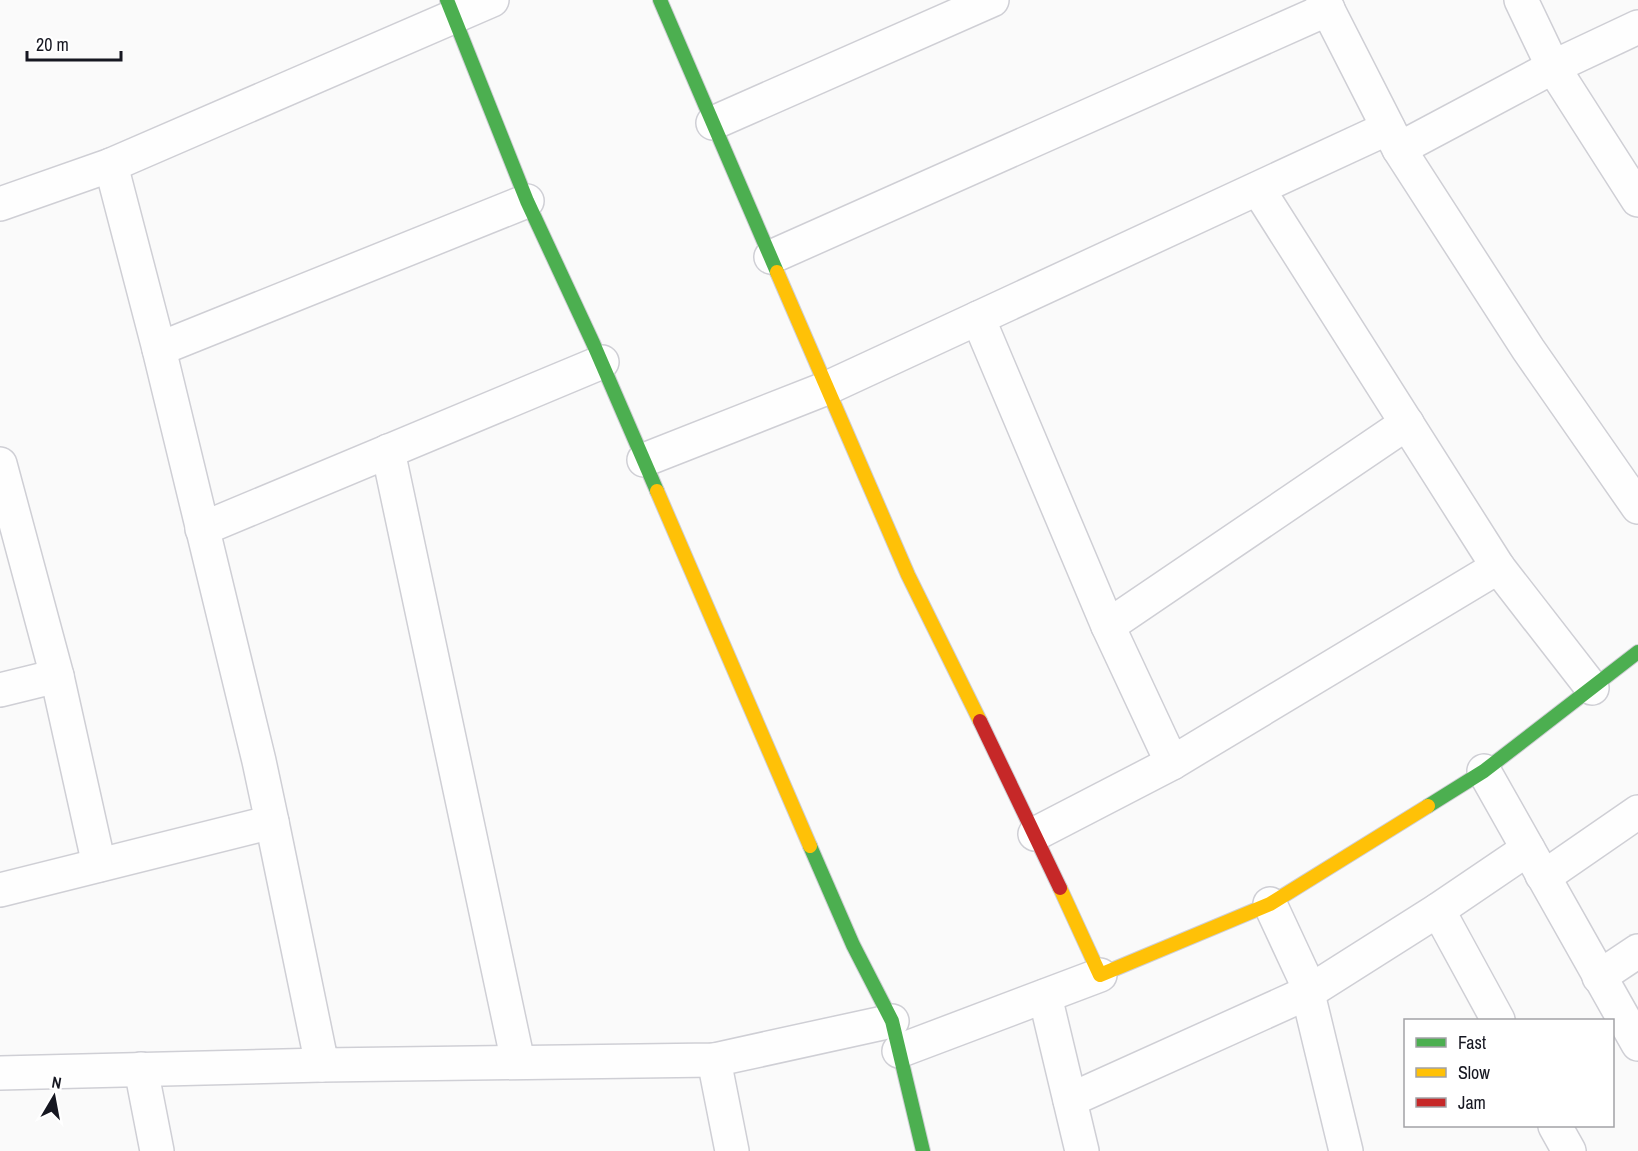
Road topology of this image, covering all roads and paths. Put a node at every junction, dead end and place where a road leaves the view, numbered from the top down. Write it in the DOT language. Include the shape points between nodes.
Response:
graph roads {
  1 [pos="492,0"];
  2 [pos="660,0"];
  3 [pos="992,0"];
  4 [pos="1521,0"];
  5 [pos="1325,5"];
  6 [pos="451,9"];
  7 [pos="1638,27"];
  8 [pos="1553,67"];
  9 [pos="713,123"];
  10 [pos="1394,138"];
  11 [pos="111,165"];
  12 [pos="1258,189"];
  13 [pos="1638,199"];
  14 [pos="527,201"];
  15 [pos="0,204"];
  16 [pos="771,257"];
  17 [pos="978,318"];
  18 [pos="159,349"];
  19 [pos="602,362"];
  20 [pos="827,388"];
  21 [pos="1407,423"];
  22 [pos="388,451"];
  23 [pos="644,460"];
  24 [pos="0,464"];
  25 [pos="1638,507"];
  26 [pos="202,529"];
  27 [pos="1498,567"];
  28 [pos="1108,626"];
  29 [pos="1638,652"];
  30 [pos="57,676"];
  31 [pos="1592,688"];
  32 [pos="0,690"];
  33 [pos="1172,763"];
  34 [pos="1484,771"];
  35 [pos="1638,812"];
  36 [pos="272,822"];
  37 [pos="1035,834"];
  38 [pos="1535,862"];
  39 [pos="99,866"];
  40 [pos="0,890"];
  41 [pos="1270,904"];
  42 [pos="1438,910"];
  43 [pos="1638,951"];
  44 [pos="1101,975"];
  45 [pos="1599,976"];
  46 [pos="1307,993"];
  47 [pos="1045,996"];
  48 [pos="1497,1019"];
  49 [pos="895,1036"];
  50 [pos="1638,1044"];
  51 [pos="714,1060"];
  52 [pos="518,1062"];
  53 [pos="322,1065"];
  54 [pos="141,1069"];
  55 [pos="0,1073"];
  56 [pos="1070,1100"];
  57 [pos="1556,1127"];
  58 [pos="157,1151"];
  59 [pos="732,1151"];
  60 [pos="923,1151"];
  61 [pos="1082,1151"];
  62 [pos="1346,1151"];
  63 [pos="1569,1151"];
  1 -- 6 [label="street"];
  2 -- 9 [label="street"];
  3 -- 9 [label="street"];
  4 -- 8 [label="street"];
  5 -- 10 [label="street"];
  5 -- 16 [label="street"];
  6 -- 11 [label="street"];
  6 -- 14 [label="street"];
  7 -- 8 [label="street"];
  8 -- 10 [label="street"];
  8 -- 13 [label="street"];
  9 -- 16 [label="street"];
  10 -- 12 [label="street"];
  10 -- 25 [label="street" via="1528,349"];
  11 -- 15 [label="street"];
  11 -- 18 [label="street"];
  12 -- 17 [label="street"];
  12 -- 21 [label="street"];
  14 -- 18 [label="street"];
  14 -- 19 [label="street"];
  16 -- 20 [label="street"];
  17 -- 20 [label="street"];
  17 -- 28 [label="street"];
  18 -- 26 [label="street"];
  19 -- 22 [label="street"];
  19 -- 23 [label="street"];
  20 -- 23 [label="street"];
  20 -- 37 [label="street" via="908,575"];
  21 -- 27 [label="street"];
  21 -- 28 [label="street"];
  22 -- 26 [label="street"];
  22 -- 52 [label="street"];
  23 -- 49 [label="street"];
  24 -- 30 [label="street"];
  26 -- 36 [label="street"];
  27 -- 31 [label="street"];
  27 -- 33 [label="street"];
  28 -- 33 [label="street"];
  29 -- 31 [label="street"];
  30 -- 32 [label="street"];
  30 -- 39 [label="street"];
  31 -- 34 [label="street"];
  33 -- 37 [label="street"];
  34 -- 38 [label="street"];
  34 -- 41 [label="street"];
  35 -- 38 [label="street" via="1554,870"];
  36 -- 39 [label="street"];
  36 -- 53 [label="street"];
  37 -- 44 [label="street"];
  38 -- 42 [label="street"];
  38 -- 45 [label="street"];
  39 -- 40 [label="street"];
  41 -- 44 [label="street"];
  41 -- 46 [label="street" via="1304,977"];
  42 -- 46 [label="street"];
  42 -- 48 [label="street"];
  43 -- 45 [label="street"];
  44 -- 47 [label="street"];
  45 -- 50 [label="street"];
  46 -- 56 [label="street"];
  46 -- 62 [label="street"];
  47 -- 49 [label="street"];
  47 -- 56 [label="street"];
  49 -- 51 [label="street"];
  49 -- 60 [label="street"];
  51 -- 52 [label="street"];
  51 -- 59 [label="street"];
  52 -- 53 [label="street"];
  53 -- 54 [label="street"];
  54 -- 55 [label="street"];
  54 -- 58 [label="street"];
  56 -- 61 [label="street"];
  57 -- 63 [label="street"];
}
